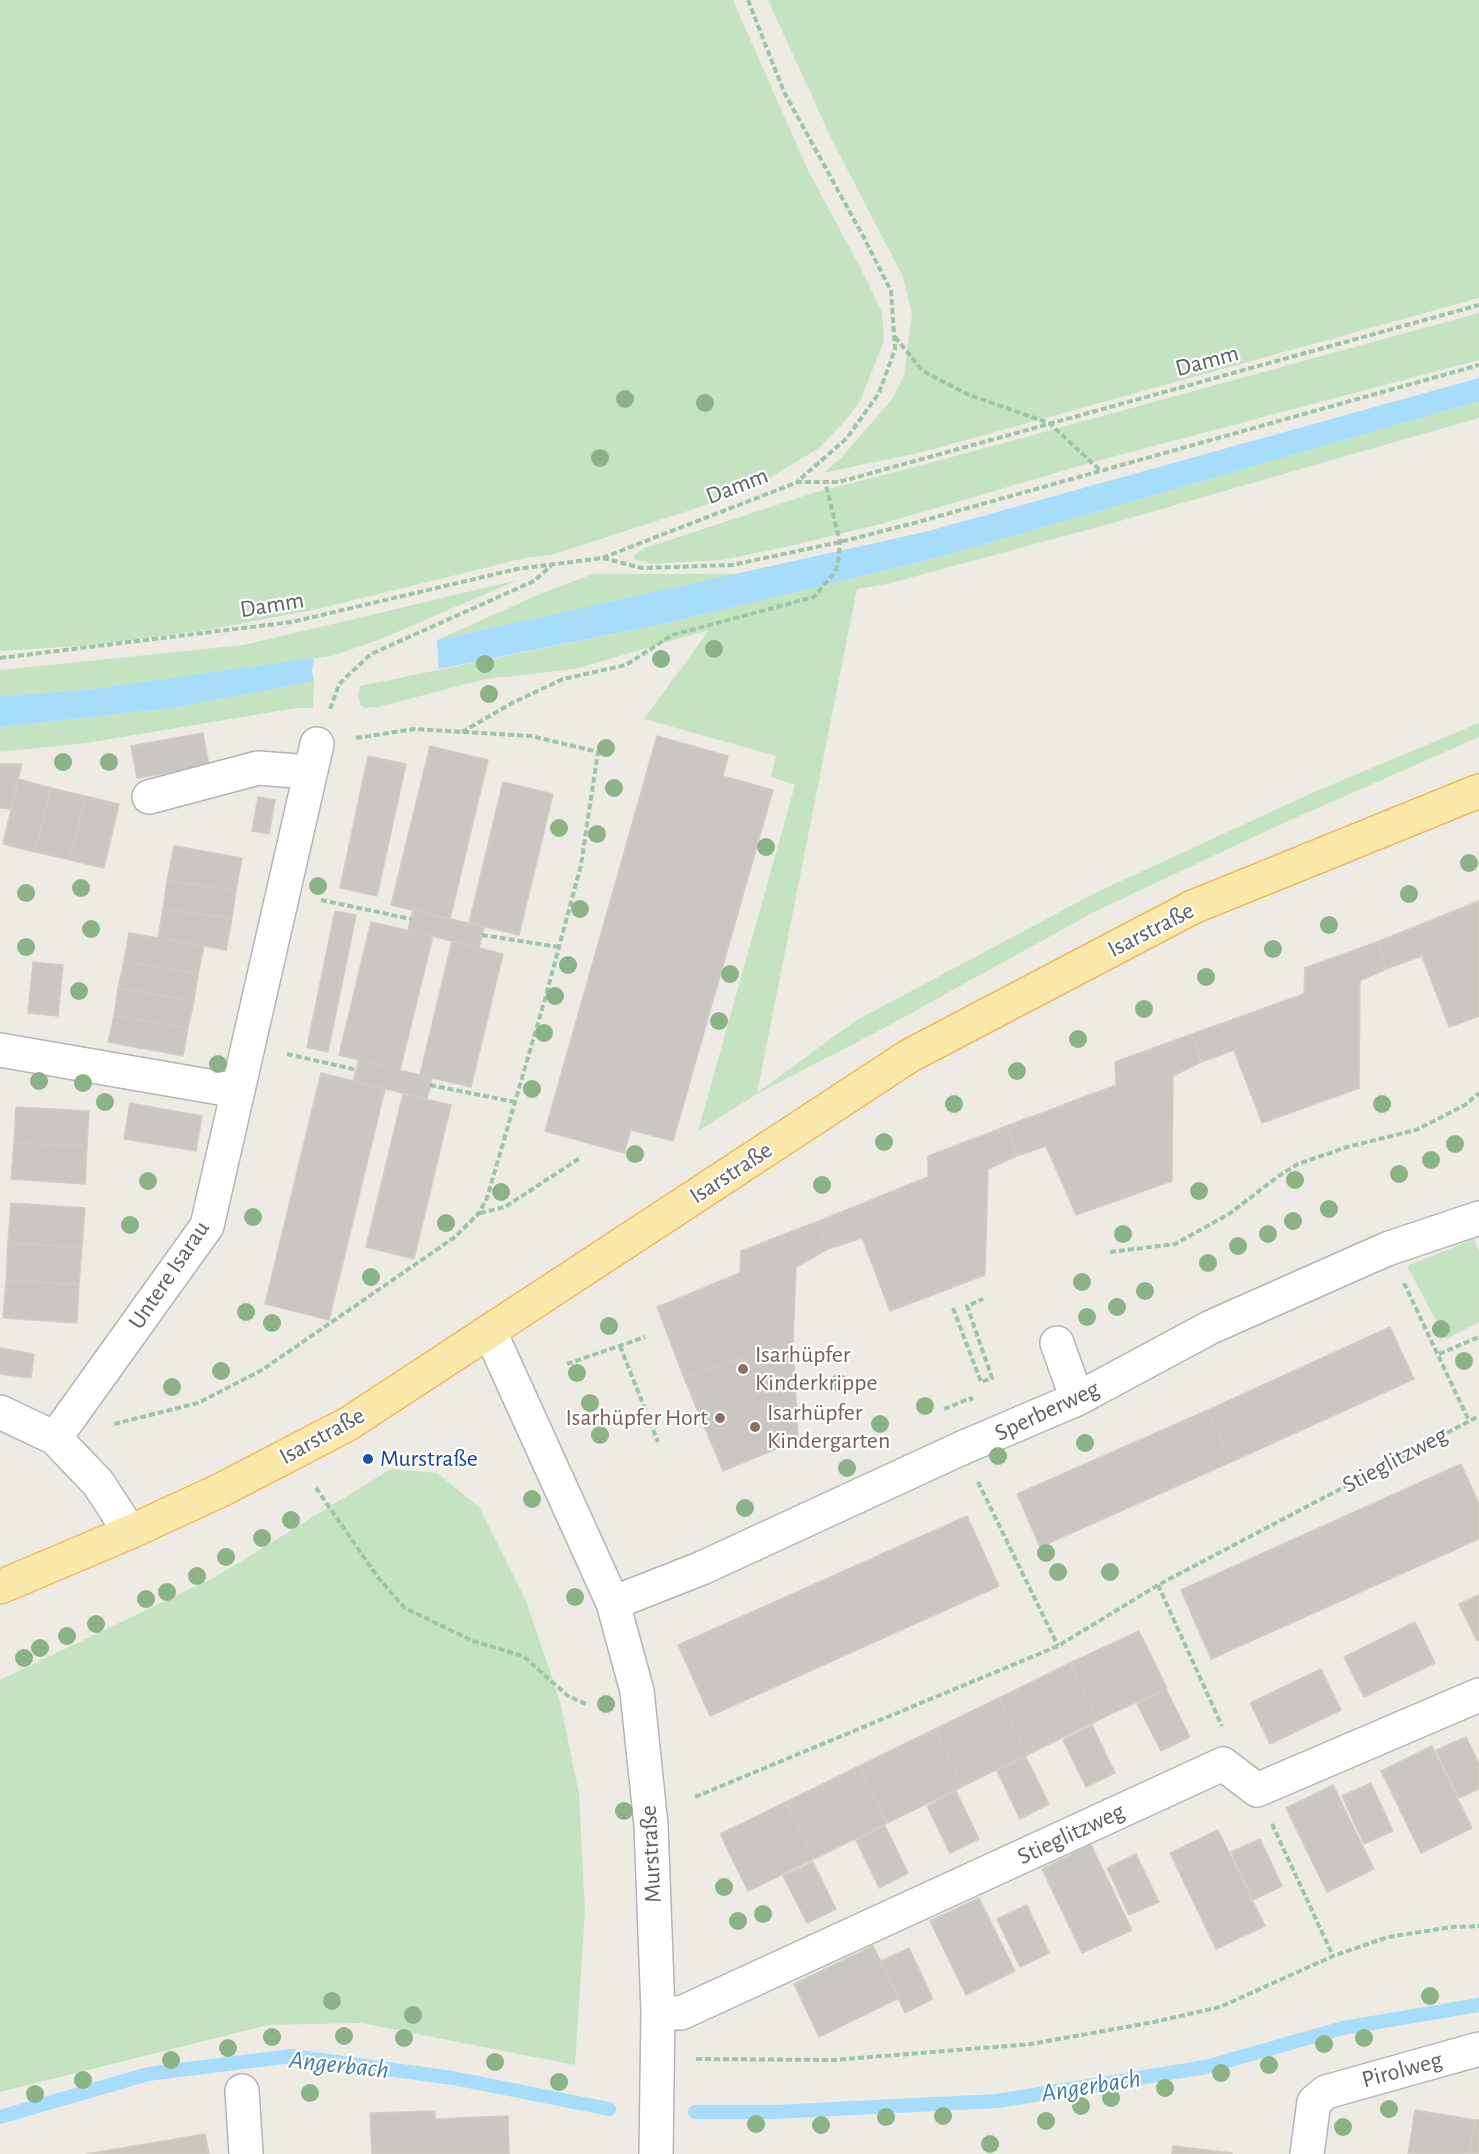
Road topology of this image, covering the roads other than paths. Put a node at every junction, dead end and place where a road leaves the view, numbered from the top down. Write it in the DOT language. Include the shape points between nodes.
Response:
graph roads {
  1 [pos="1479,791"];
  2 [pos="149,797"];
  3 [pos="0,1050"];
  4 [pos="237,1091"];
  5 [pos="1479,1218"];
  6 [pos="490,1332"];
  7 [pos="1057,1343"];
  8 [pos="1077,1399"];
  9 [pos="0,1412"];
  10 [pos="55,1438"];
  11 [pos="130,1532"];
  12 [pos="0,1587"];
  13 [pos="613,1603"];
  14 [pos="1479,1695"];
  15 [pos="658,2012"];
  16 [pos="1479,2049"];
  17 [pos="242,2091"];
  18 [pos="246,2154"];
  19 [pos="656,2154"];
  20 [pos="1307,2154"];
  1 -- 6 [label="main road, Isarstraße" via="1194,907 909,1056"];
  2 -- 4 [label="street, Untere Isarau" via="258,768 314,758"];
  3 -- 4 [label="street"];
  4 -- 10 [label="street, Untere Isarau" via="207,1226"];
  5 -- 8 [label="street, Sperberweg" via="1387,1249 1211,1327"];
  6 -- 11 [label="main road, Isarstraße" via="348,1425"];
  6 -- 13 [label="street, Murstraße"];
  7 -- 8 [label="street"];
  8 -- 13 [label="street, Sperberweg" via="702,1568"];
  9 -- 10 [label="street"];
  10 -- 11 [label="street" via="98,1483"];
  11 -- 12 [label="main road, Isarstraße"];
  13 -- 15 [label="street, Murstraße" via="637,1691 651,1825"];
  14 -- 15 [label="street, Stieglitzweg" via="1257,1790 1223,1764 681,2013"];
  15 -- 19 [label="street, Murstraße"];
  16 -- 20 [label="street, Pirolweg" via="1326,2092 1314,2102"];
  17 -- 18 [label="street"];
}
